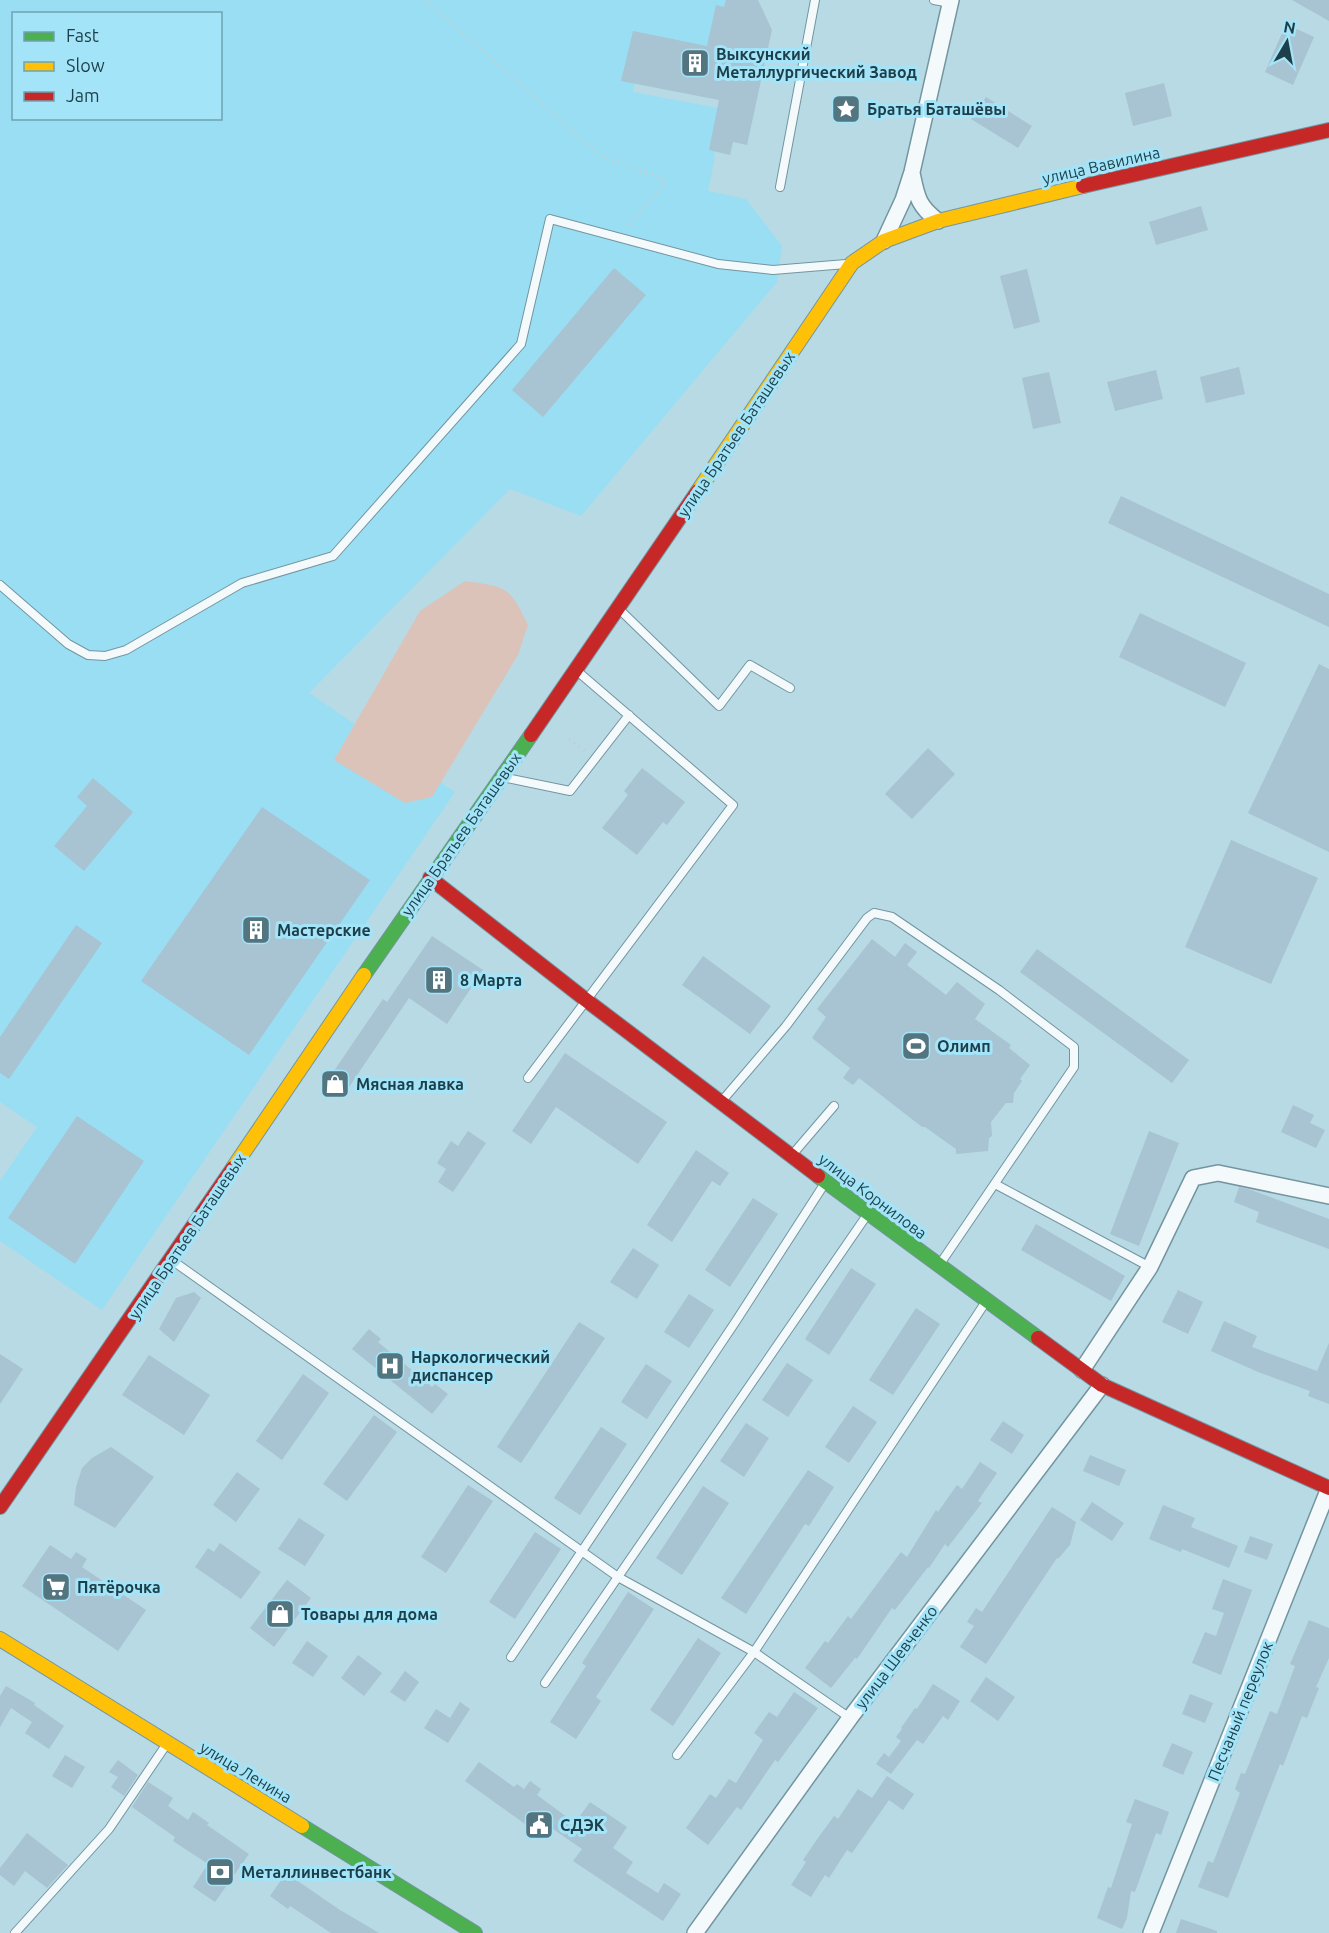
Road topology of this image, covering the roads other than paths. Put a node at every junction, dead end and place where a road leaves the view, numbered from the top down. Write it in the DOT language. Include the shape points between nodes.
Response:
graph roads {
  1 [pos="815,0"];
  2 [pos="934,0"];
  3 [pos="950,2"];
  4 [pos="1329,130"];
  5 [pos="912,172"];
  6 [pos="780,187"];
  7 [pos="938,221"];
  8 [pos="884,241"];
  9 [pos="852,263"];
  10 [pos="0,585"];
  11 [pos="618,608"];
  12 [pos="576,670"];
  13 [pos="790,688"];
  14 [pos="629,715"];
  15 [pos="501,777"];
  16 [pos="430,878"];
  17 [pos="586,1000"];
  18 [pos="528,1078"];
  19 [pos="721,1103"];
  20 [pos="834,1106"];
  21 [pos="792,1155"];
  22 [pos="826,1182"];
  23 [pos="995,1184"];
  24 [pos="1329,1196"];
  25 [pos="868,1214"];
  26 [pos="170,1259"];
  27 [pos="939,1265"];
  28 [pos="1150,1267"];
  29 [pos="986,1301"];
  30 [pos="1082,1370"];
  31 [pos="1102,1385"];
  32 [pos="1329,1488"];
  33 [pos="2,1502"];
  34 [pos="582,1551"];
  35 [pos="618,1577"];
  36 [pos="0,1639"];
  37 [pos="754,1652"];
  38 [pos="511,1657"];
  39 [pos="545,1683"];
  40 [pos="850,1718"];
  41 [pos="167,1744"];
  42 [pos="677,1755"];
  43 [pos="15,1933"];
  44 [pos="474,1933"];
  45 [pos="695,1933"];
  46 [pos="1151,1933"];
  1 -- 6 [label="lane"];
  2 -- 3 [label="lane"];
  3 -- 5 [label="street"];
  4 -- 7 [label="street, улица Вавилина"];
  5 -- 7 [label="street" via="925,212"];
  5 -- 8 [label="street"];
  7 -- 8 [label="street, улица Вавилина"];
  8 -- 9 [label="street, улица Братьев Баташевых"];
  9 -- 10 [label="lane" via="773,270 718,264 549,219 521,344 333,556 243,583 126,650 105,656 88,655 68,644"];
  9 -- 11 [label="street, улица Братьев Баташевых"];
  11 -- 12 [label="street, улица Братьев Баташевых"];
  11 -- 13 [label="lane" via="719,706 750,665"];
  12 -- 14 [label="lane"];
  12 -- 15 [label="street, улица Братьев Баташевых"];
  14 -- 15 [label="lane" via="570,791"];
  14 -- 17 [label="lane" via="733,805"];
  15 -- 16 [label="street, улица Братьев Баташевых"];
  16 -- 17 [label="street, улица Корнилова"];
  16 -- 26 [label="street, улица Братьев Баташевых"];
  17 -- 18 [label="lane"];
  17 -- 19 [label="street, улица Корнилова"];
  19 -- 21 [label="street, улица Корнилова"];
  19 -- 23 [label="lane" via="786,1026 867,918 874,913 883,914 999,990 1074,1047 1074,1067"];
  20 -- 21 [label="lane"];
  21 -- 22 [label="street, улица Корнилова"];
  22 -- 25 [label="street, улица Корнилова"];
  22 -- 34 [label="lane"];
  23 -- 27 [label="lane"];
  23 -- 28 [label="lane"];
  24 -- 28 [label="street" via="1218,1173 1193,1178"];
  25 -- 27 [label="street, улица Корнилова"];
  25 -- 35 [label="lane"];
  26 -- 33 [label="street, улица Братьев Баташевых"];
  26 -- 34 [label="lane"];
  27 -- 29 [label="street, улица Корнилова"];
  28 -- 30 [label="street"];
  29 -- 30 [label="street, улица Корнилова"];
  29 -- 37 [label="lane"];
  30 -- 31 [label="street, улица Корнилова"];
  31 -- 32 [label="street, улица Корнилова"];
  31 -- 40 [label="street, улица Шевченко"];
  32 -- 46 [label="street, Песчаный переулок"];
  34 -- 35 [label="lane"];
  34 -- 38 [label="lane"];
  35 -- 37 [label="lane"];
  35 -- 39 [label="lane"];
  36 -- 41 [label="street, улица Ленина"];
  37 -- 40 [label="lane"];
  37 -- 42 [label="lane"];
  40 -- 45 [label="street, улица Шевченко"];
  41 -- 43 [label="lane" via="110,1829"];
  41 -- 44 [label="street, улица Ленина"];
}
